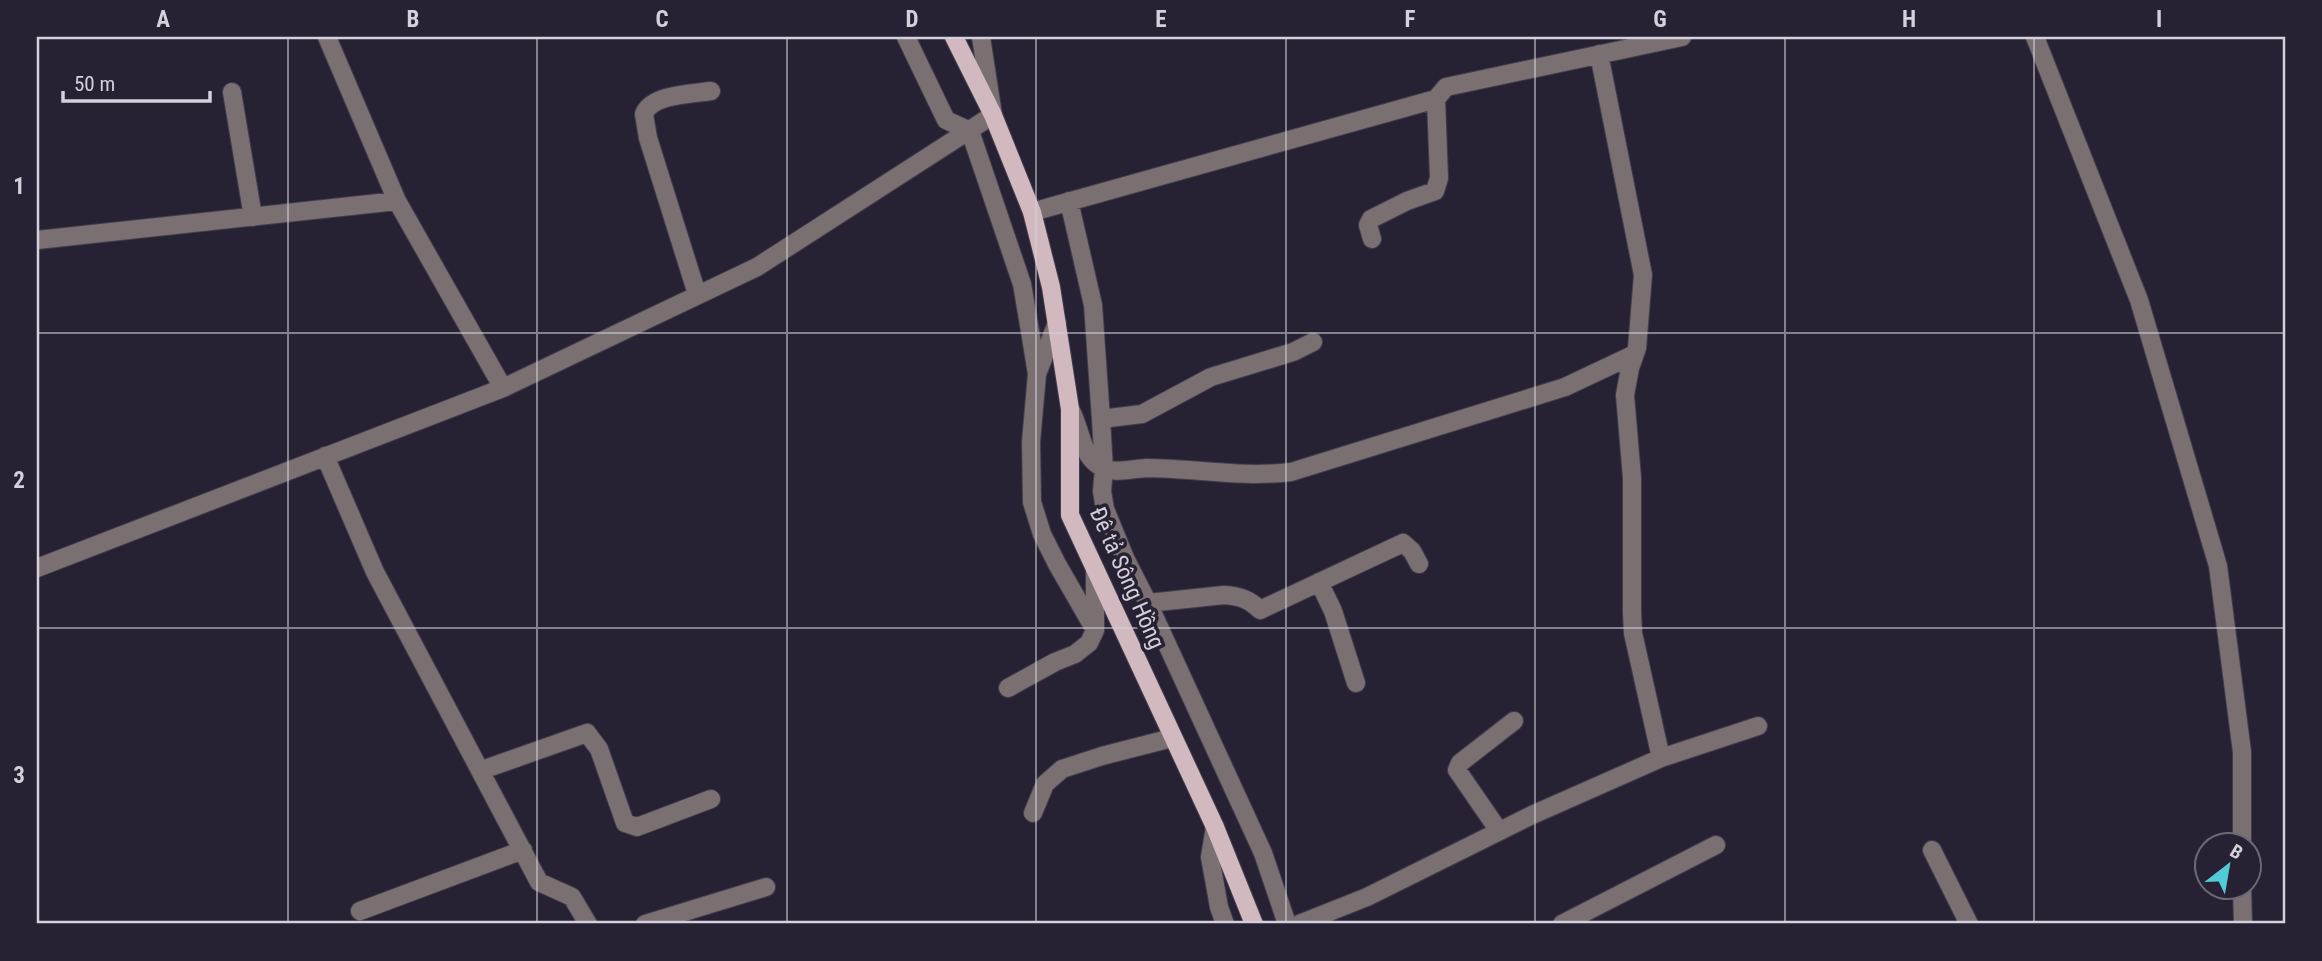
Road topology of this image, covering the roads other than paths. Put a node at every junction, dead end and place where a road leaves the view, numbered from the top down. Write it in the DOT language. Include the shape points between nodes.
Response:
graph roads {
  1 [pos="327,37"];
  2 [pos="906,37"];
  3 [pos="954,37"];
  4 [pos="981,37"];
  5 [pos="1682,37"];
  6 [pos="2035,37"];
  7 [pos="1600,54"];
  8 [pos="711,91"];
  9 [pos="232,92"];
  10 [pos="1436,99"];
  11 [pos="993,115"];
  12 [pos="970,131"];
  13 [pos="397,201"];
  14 [pos="1069,201"];
  15 [pos="1031,212"];
  16 [pos="253,217"];
  17 [pos="1372,239"];
  18 [pos="37,240"];
  19 [pos="697,294"];
  20 [pos="1057,323"];
  21 [pos="1313,342"];
  22 [pos="1635,354"];
  23 [pos="1037,374"];
  24 [pos="503,388"];
  25 [pos="1070,409"];
  26 [pos="1101,419"];
  27 [pos="325,456"];
  28 [pos="1104,469"];
  29 [pos="1419,564"];
  30 [pos="37,568"];
  31 [pos="1095,569"];
  32 [pos="1319,583"];
  33 [pos="1148,603"];
  34 [pos="1095,630"];
  35 [pos="1356,683"];
  36 [pos="1008,688"];
  37 [pos="1514,721"];
  38 [pos="1758,726"];
  39 [pos="1172,738"];
  40 [pos="1661,758"];
  41 [pos="482,770"];
  42 [pos="711,799"];
  43 [pos="1033,813"];
  44 [pos="1215,827"];
  45 [pos="1499,831"];
  46 [pos="2242,832"];
  47 [pos="1716,845"];
  48 [pos="523,850"];
  49 [pos="1932,850"];
  50 [pos="766,887"];
  51 [pos="2242,902"];
  52 [pos="360,911"];
  53 [pos="588,924"];
  54 [pos="645,924"];
  55 [pos="1224,924"];
  56 [pos="1254,924"];
  57 [pos="1286,924"];
  58 [pos="1299,924"];
  59 [pos="1562,924"];
  60 [pos="1969,924"];
  61 [pos="2243,924"];
  1 -- 13 [label="street"];
  2 -- 12 [label="street" via="946,120"];
  3 -- 11 [label="main road, Đê tả Sông Hồng"];
  4 -- 11 [label="street"];
  5 -- 7 [label="street"];
  6 -- 46 [label="street" via="2139,300 2218,566 2242,752"];
  7 -- 10 [label="street" via="1446,87"];
  7 -- 22 [label="street" via="1643,275"];
  8 -- 19 [label="street" via="650,104 644,114"];
  9 -- 16 [label="street"];
  10 -- 14 [label="street"];
  10 -- 17 [label="street" via="1439,178 1435,191 1371,219"];
  11 -- 12 [label="street"];
  11 -- 15 [label="main road, Đê tả Sông Hồng"];
  12 -- 19 [label="street" via="757,267"];
  12 -- 23 [label="street" via="1022,284"];
  13 -- 16 [label="street"];
  13 -- 24 [label="street"];
  14 -- 15 [label="street"];
  14 -- 26 [label="street" via="1093,304"];
  15 -- 20 [label="main road, Đê tả Sông Hồng"];
  16 -- 18 [label="street"];
  19 -- 24 [label="street"];
  20 -- 23 [label="street"];
  20 -- 25 [label="main road, Đê tả Sông Hồng"];
  21 -- 26 [label="street" via="1211,377 1142,414"];
  22 -- 28 [label="street" via="1565,387 1291,472 1240,475"];
  22 -- 40 [label="street" via="1625,395 1632,478 1633,633"];
  23 -- 34 [label="street" via="1032,502 1056,564"];
  24 -- 27 [label="street"];
  25 -- 28 [label="street" via="1085,451"];
  25 -- 31 [label="main road, Đê tả Sông Hồng" via="1070,515"];
  26 -- 28 [label="street"];
  27 -- 30 [label="street"];
  27 -- 41 [label="street" via="375,572"];
  28 -- 33 [label="street" via="1105,509"];
  29 -- 32 [label="street" via="1403,542"];
  31 -- 34 [label="street"];
  31 -- 39 [label="main road, Đê tả Sông Hồng"];
  32 -- 33 [label="street" via="1260,610 1250,601 1224,595"];
  32 -- 35 [label="street" via="1334,611"];
  33 -- 57 [label="street" via="1263,853"];
  34 -- 36 [label="street" via="1075,654"];
  37 -- 45 [label="street" via="1457,770"];
  38 -- 40 [label="street"];
  39 -- 43 [label="street" via="1062,769 1045,784"];
  39 -- 44 [label="main road, Đê tả Sông Hồng"];
  40 -- 45 [label="street"];
  41 -- 42 [label="street" via="587,733 599,749 625,823 637,827"];
  41 -- 48 [label="street"];
  44 -- 55 [label="street" via="1210,857"];
  44 -- 56 [label="main road, Đê tả Sông Hồng"];
  45 -- 58 [label="street" via="1367,897"];
  47 -- 59 [label="street"];
  48 -- 52 [label="street"];
  48 -- 53 [label="street" via="539,882 572,897"];
  49 -- 60 [label="street"];
  50 -- 54 [label="street"];
  51 -- 61 [label="street"];
}
